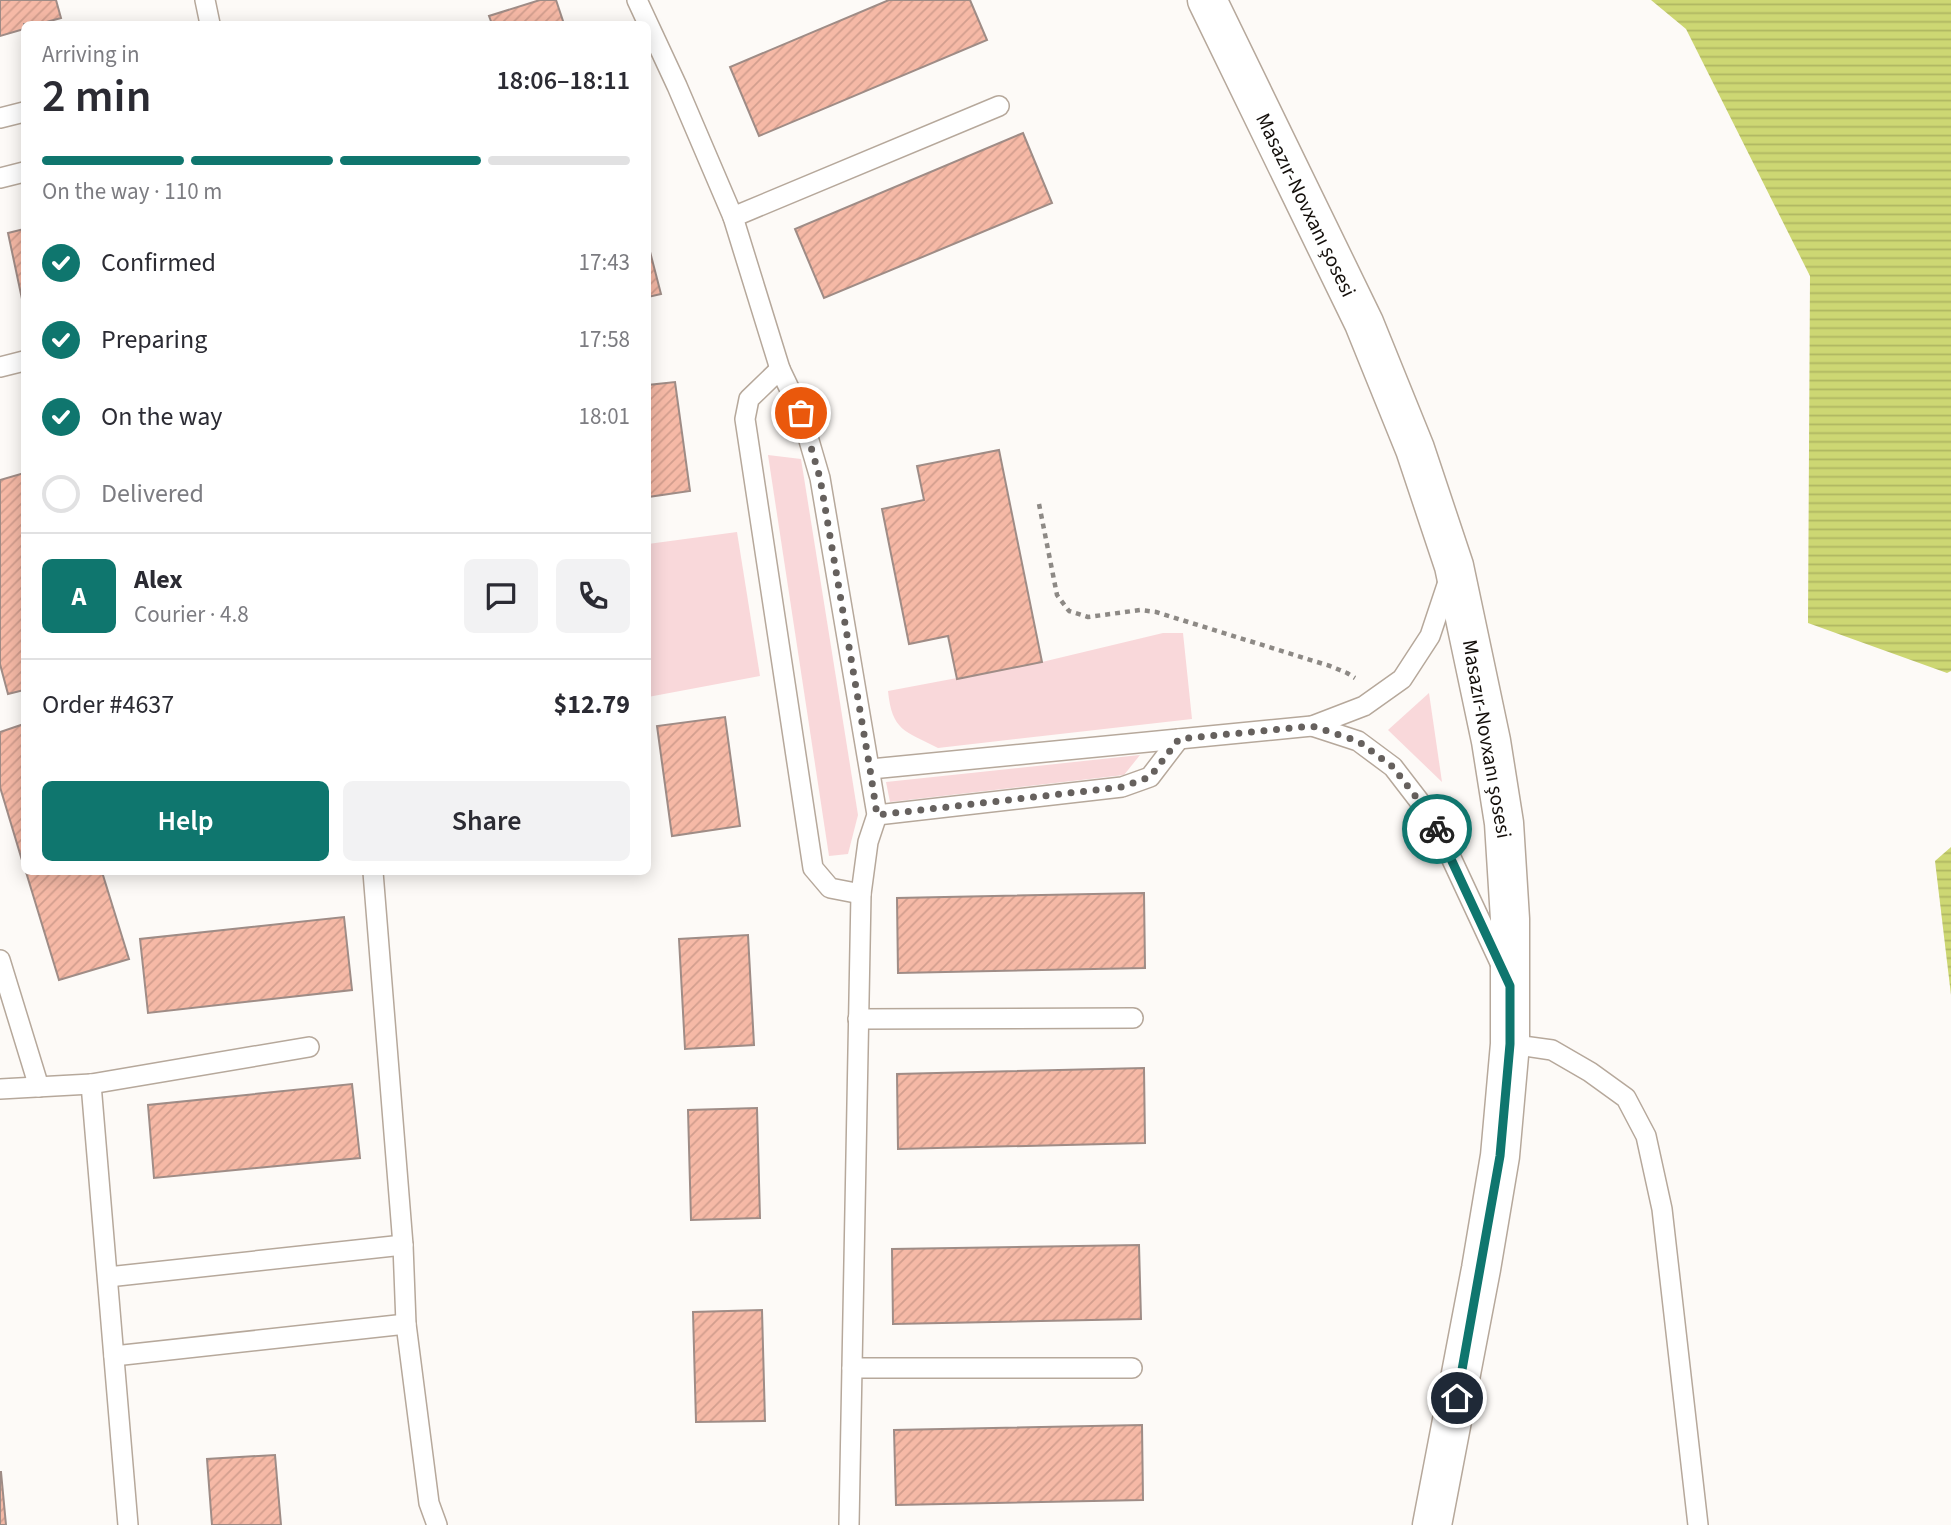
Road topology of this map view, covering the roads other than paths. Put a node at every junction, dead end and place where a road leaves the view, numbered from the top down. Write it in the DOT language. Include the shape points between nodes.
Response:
graph roads {
  1 [pos="205,0"];
  2 [pos="637,0"];
  3 [pos="1207,0"];
  4 [pos="209,21"];
  5 [pos="647,21"];
  6 [pos="651,30"];
  7 [pos="999,106"];
  8 [pos="21,114"];
  9 [pos="0,118"];
  10 [pos="21,173"];
  11 [pos="0,178"];
  12 [pos="733,217"];
  13 [pos="21,362"];
  14 [pos="0,367"];
  15 [pos="780,369"];
  16 [pos="1454,566"];
  17 [pos="1312,726"];
  18 [pos="1179,739"];
  19 [pos="870,769"];
  20 [pos="877,815"];
  21 [pos="373,875"];
  22 [pos="861,894"];
  23 [pos="0,960"];
  24 [pos="1510,986"];
  25 [pos="1133,1018"];
  26 [pos="858,1019"];
  27 [pos="1510,1044"];
  28 [pos="309,1047"];
  29 [pos="91,1084"];
  30 [pos="39,1087"];
  31 [pos="0,1089"];
  32 [pos="403,1245"];
  33 [pos="108,1277"];
  34 [pos="406,1324"];
  35 [pos="114,1356"];
  36 [pos="852,1368"];
  37 [pos="1132,1368"];
  38 [pos="128,1525"];
  39 [pos="436,1525"];
  40 [pos="849,1525"];
  41 [pos="1432,1525"];
  42 [pos="1698,1525"];
  1 -- 4 [label="lane"];
  2 -- 5 [label="lane"];
  3 -- 16 [label="main road, Masazır-Novxanı şosesi" via="1364,323 1415,449"];
  6 -- 12 [label="lane"];
  7 -- 12 [label="lane"];
  8 -- 9 [label="lane"];
  10 -- 11 [label="lane"];
  12 -- 15 [label="lane"];
  13 -- 14 [label="lane"];
  15 -- 19 [label="lane" via="801,413 820,478"];
  15 -- 22 [label="lane" via="749,399 745,419 799,773 814,868 830,888"];
  16 -- 17 [label="lane" via="1430,636 1402,679 1364,706"];
  16 -- 24 [label="main road, Masazır-Novxanı şosesi" via="1504,823"];
  17 -- 18 [label="lane"];
  17 -- 24 [label="lane" via="1358,741 1393,767 1433,819"];
  18 -- 19 [label="lane"];
  18 -- 20 [label="lane" via="1150,777 1122,787"];
  19 -- 20 [label="lane"];
  20 -- 22 [label="lane"];
  21 -- 32 [label="lane"];
  22 -- 26 [label="lane"];
  23 -- 30 [label="lane"];
  24 -- 27 [label="main road, Masazır-Novxanı şosesi"];
  25 -- 26 [label="lane"];
  26 -- 36 [label="lane"];
  27 -- 41 [label="main road, Masazır-Novxanı şosesi" via="1500,1156"];
  27 -- 42 [label="lane" via="1552,1050 1590,1072 1626,1098 1646,1136 1662,1209"];
  28 -- 29 [label="lane"];
  29 -- 30 [label="lane"];
  29 -- 33 [label="lane"];
  30 -- 31 [label="lane"];
  32 -- 33 [label="lane"];
  32 -- 34 [label="lane"];
  33 -- 35 [label="lane"];
  34 -- 35 [label="lane"];
  34 -- 39 [label="lane" via="429,1503"];
  35 -- 38 [label="lane"];
  36 -- 37 [label="lane"];
  36 -- 40 [label="lane"];
}
